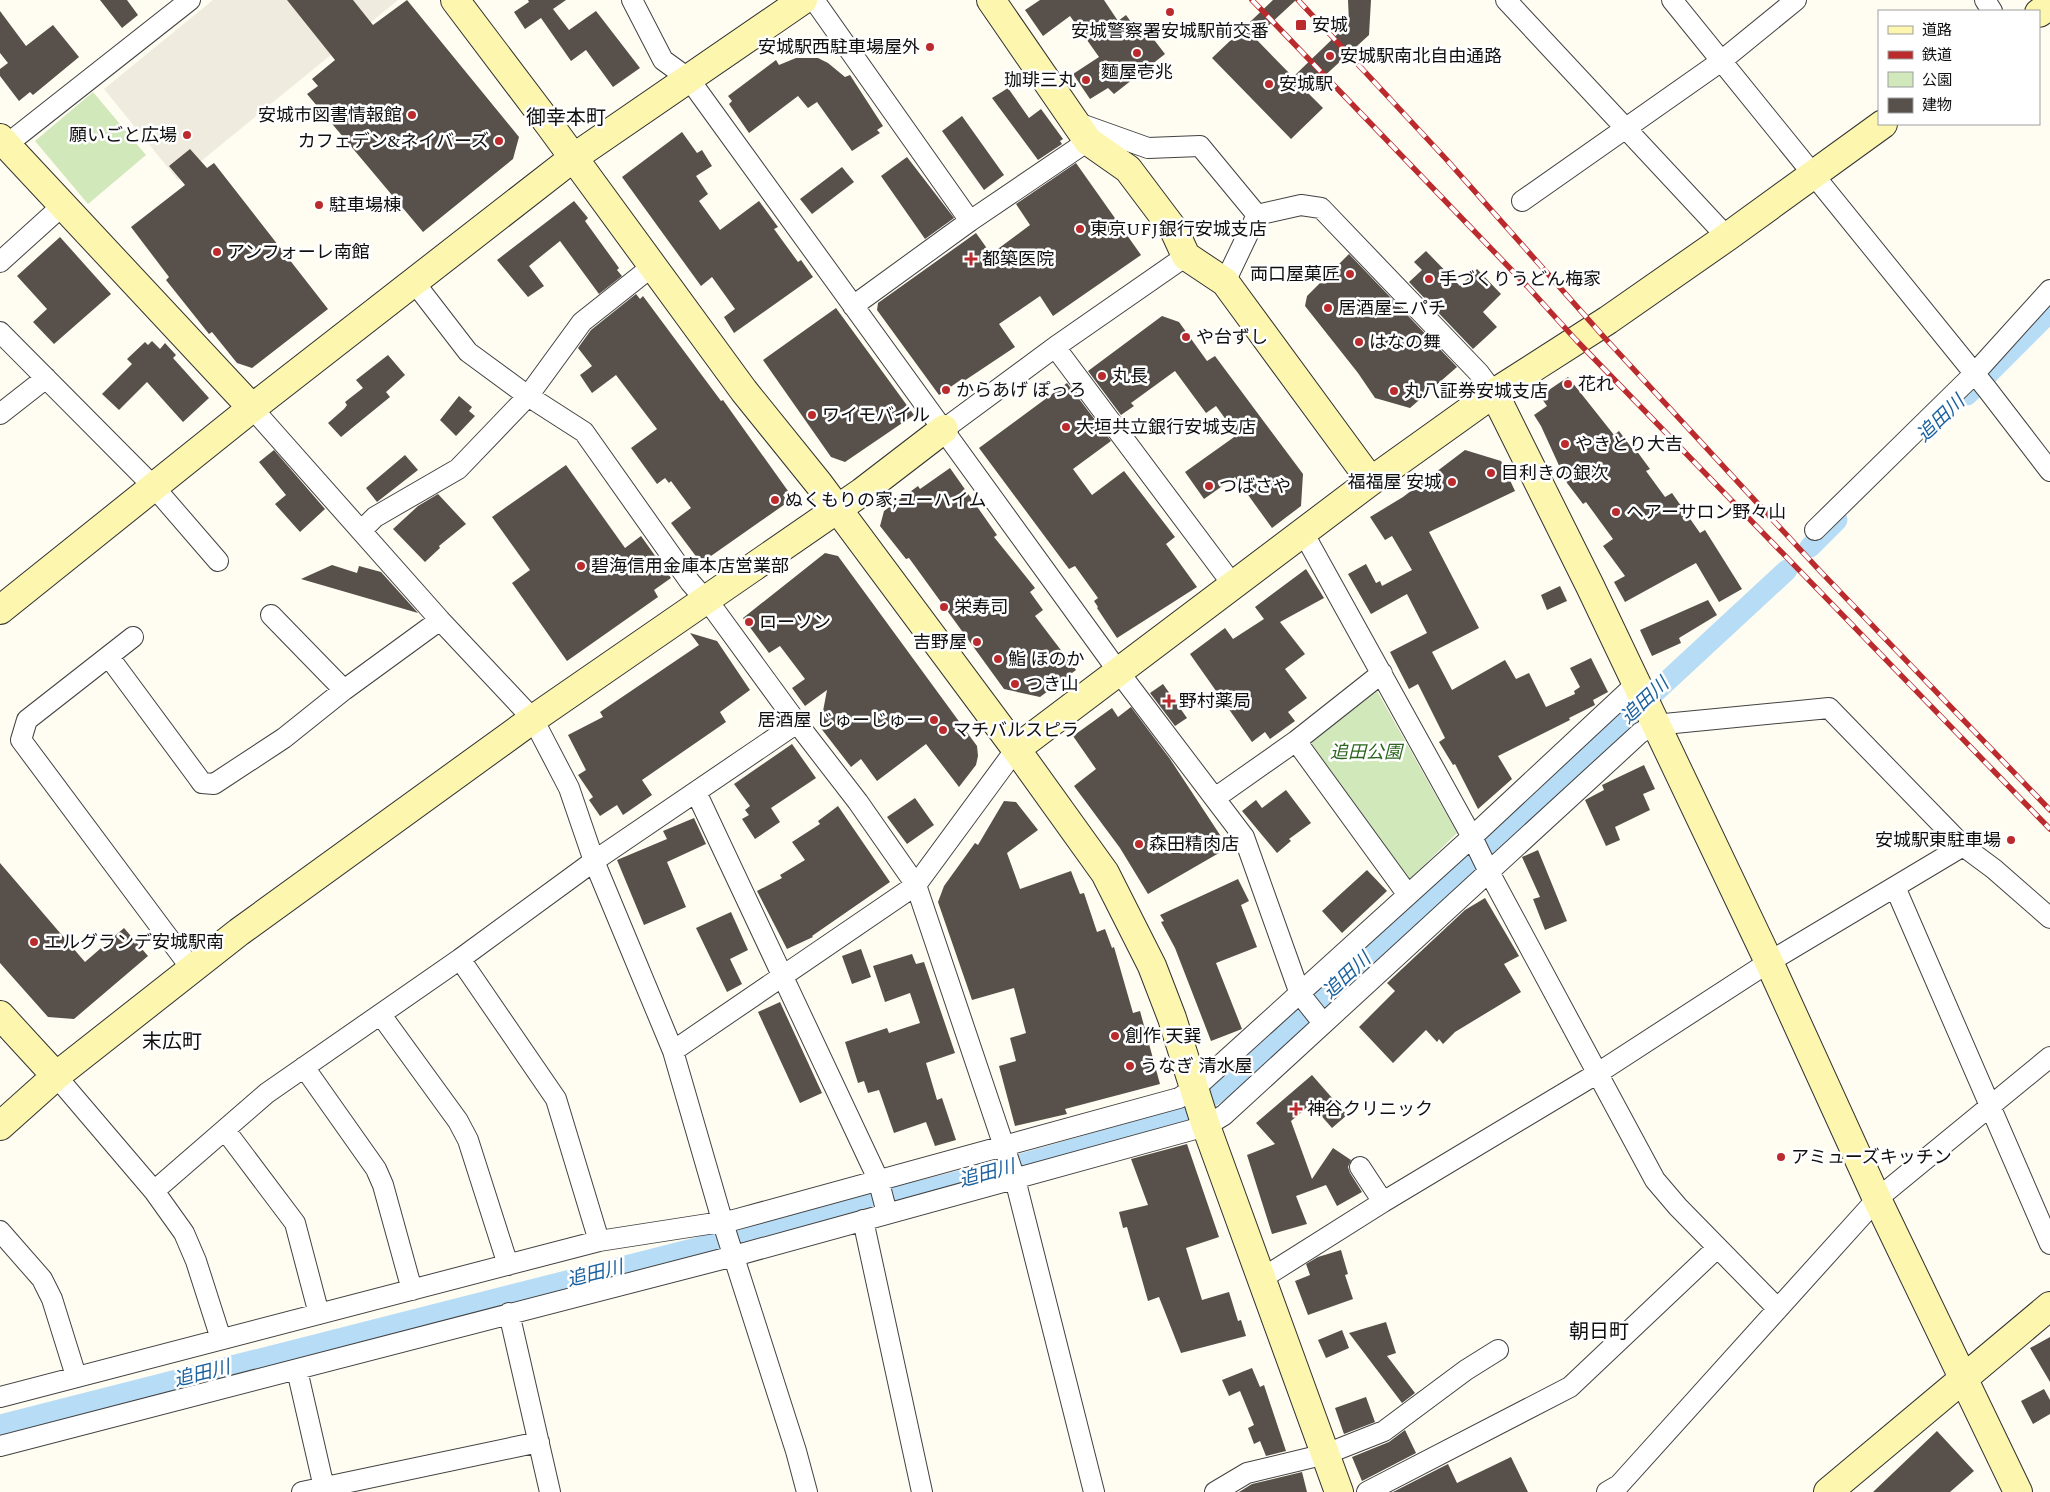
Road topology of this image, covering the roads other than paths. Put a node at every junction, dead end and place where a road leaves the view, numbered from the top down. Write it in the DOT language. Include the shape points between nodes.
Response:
graph roads {
  1 [pos="190,0"];
  2 [pos="455,0"];
  3 [pos="632,0"];
  4 [pos="803,0"];
  5 [pos="814,0"];
  6 [pos="991,0"];
  7 [pos="1506,0"];
  8 [pos="1672,0"];
  9 [pos="1796,0"];
  10 [pos="1720,62"];
  11 [pos="689,79"];
  12 [pos="1882,125"];
  13 [pos="1626,129"];
  14 [pos="1083,132"];
  15 [pos="3,141"];
  16 [pos="573,158"];
  17 [pos="1812,175"];
  18 [pos="1522,201"];
  19 [pos="62,206"];
  20 [pos="1257,215"];
  21 [pos="970,221"];
  22 [pos="1727,238"];
  23 [pos="1186,256"];
  24 [pos="0,262"];
  25 [pos="654,265"];
  26 [pos="414,282"];
  27 [pos="1225,282"];
  28 [pos="2050,290"];
  29 [pos="853,306"];
  30 [pos="0,332"];
  31 [pos="1055,347"];
  32 [pos="46,378"];
  33 [pos="1979,380"];
  34 [pos="1494,393"];
  35 [pos="528,396"];
  36 [pos="252,408"];
  37 [pos="0,414"];
  38 [pos="944,429"];
  39 [pos="2050,471"];
  40 [pos="1371,481"];
  41 [pos="154,487"];
  42 [pos="837,510"];
  43 [pos="361,530"];
  44 [pos="1815,530"];
  45 [pos="1304,534"];
  46 [pos="218,561"];
  47 [pos="1233,585"];
  48 [pos="706,600"];
  49 [pos="0,610"];
  50 [pos="272,615"];
  51 [pos="440,620"];
  52 [pos="133,637"];
  53 [pos="109,657"];
  54 [pos="1118,671"];
  55 [pos="1382,673"];
  56 [pos="1636,684"];
  57 [pos="344,690"];
  58 [pos="533,720"];
  59 [pos="797,723"];
  60 [pos="1654,726"];
  61 [pos="1296,740"];
  62 [pos="1016,749"];
  63 [pos="696,792"];
  64 [pos="1215,798"];
  65 [pos="1472,837"];
  66 [pos="1963,846"];
  67 [pos="594,861"];
  68 [pos="1489,872"];
  69 [pos="916,885"];
  70 [pos="1895,887"];
  71 [pos="1408,895"];
  72 [pos="2050,918"];
  73 [pos="460,959"];
  74 [pos="1769,962"];
  75 [pos="190,968"];
  76 [pos="782,977"];
  77 [pos="1300,994"];
  78 [pos="0,1015"];
  79 [pos="381,1015"];
  80 [pos="1323,1023"];
  81 [pos="673,1051"];
  82 [pos="2050,1057"];
  83 [pos="304,1067"];
  84 [pos="1598,1073"];
  85 [pos="56,1076"];
  86 [pos="1195,1088"];
  87 [pos="1990,1106"];
  88 [pos="0,1126"];
  89 [pos="1206,1126"];
  90 [pos="225,1130"];
  91 [pos="1002,1146"];
  92 [pos="1360,1167"];
  93 [pos="878,1179"];
  94 [pos="1015,1179"];
  95 [pos="154,1191"];
  96 [pos="1877,1199"];
  97 [pos="1383,1202"];
  98 [pos="887,1213"];
  99 [pos="722,1220"];
  100 [pos="863,1220"];
  101 [pos="0,1231"];
  102 [pos="599,1241"];
  103 [pos="2050,1244"];
  104 [pos="1717,1248"];
  105 [pos="734,1256"];
  106 [pos="508,1265"];
  107 [pos="1261,1279"];
  108 [pos="412,1290"];
  109 [pos="2050,1306"];
  110 [pos="1778,1309"];
  111 [pos="509,1313"];
  112 [pos="319,1314"];
  113 [pos="220,1339"];
  114 [pos="1498,1350"];
  115 [pos="297,1370"];
  116 [pos="76,1376"];
  117 [pos="1965,1378"];
  118 [pos="0,1397"];
  119 [pos="539,1442"];
  120 [pos="0,1446"];
  121 [pos="1326,1454"];
  122 [pos="324,1490"];
  123 [pos="1617,1490"];
  124 [pos="302,1492"];
  125 [pos="550,1492"];
  126 [pos="807,1492"];
  127 [pos="922,1492"];
  128 [pos="1094,1492"];
  129 [pos="1215,1492"];
  130 [pos="1339,1492"];
  131 [pos="1367,1492"];
  132 [pos="1828,1492"];
  133 [pos="2018,1492"];
  1 -- 15 [label="street"];
  2 -- 16 [label="street"];
  3 -- 11 [label="street" via="663,60"];
  4 -- 11 [label="street"];
  5 -- 21 [label="street"];
  6 -- 14 [label="street"];
  7 -- 13 [label="street"];
  8 -- 10 [label="street"];
  9 -- 10 [label="street"];
  10 -- 13 [label="street"];
  10 -- 17 [label="street"];
  11 -- 16 [label="street"];
  11 -- 29 [label="street"];
  12 -- 17 [label="street"];
  13 -- 18 [label="street"];
  13 -- 22 [label="street"];
  14 -- 20 [label="street" via="1148,148 1200,146"];
  14 -- 21 [label="street"];
  14 -- 23 [label="street" via="1128,169 1174,230"];
  15 -- 19 [label="street"];
  16 -- 25 [label="street"];
  16 -- 26 [label="street"];
  17 -- 22 [label="street"];
  17 -- 33 [label="street"];
  19 -- 24 [label="street"];
  19 -- 36 [label="street"];
  20 -- 27 [label="street"];
  20 -- 34 [label="street" via="1301,205 1320,208 1479,373"];
  21 -- 29 [label="street"];
  22 -- 34 [label="street"];
  23 -- 27 [label="street"];
  23 -- 31 [label="street"];
  25 -- 35 [label="street" via="582,322"];
  25 -- 42 [label="street" via="744,391"];
  26 -- 35 [label="street" via="468,352"];
  26 -- 36 [label="street"];
  27 -- 40 [label="street"];
  28 -- 33 [label="street"];
  29 -- 38 [label="street"];
  30 -- 32 [label="street"];
  31 -- 38 [label="street"];
  31 -- 47 [label="street"];
  32 -- 37 [label="street"];
  32 -- 41 [label="street"];
  33 -- 39 [label="street"];
  33 -- 44 [label="street"];
  34 -- 40 [label="street"];
  34 -- 56 [label="street"];
  35 -- 43 [label="street" via="458,469 375,517"];
  35 -- 48 [label="street" via="584,432"];
  36 -- 41 [label="street"];
  36 -- 43 [label="street"];
  38 -- 42 [label="street"];
  38 -- 54 [label="street"];
  40 -- 45 [label="street"];
  41 -- 46 [label="street"];
  41 -- 49 [label="street"];
  42 -- 48 [label="street"];
  42 -- 62 [label="street"];
  43 -- 51 [label="street"];
  45 -- 47 [label="street"];
  45 -- 55 [label="street"];
  47 -- 54 [label="street"];
  48 -- 58 [label="street"];
  48 -- 59 [label="street"];
  50 -- 57 [label="street"];
  51 -- 57 [label="street"];
  51 -- 58 [label="street"];
  52 -- 53 [label="street"];
  53 -- 57 [label="street" via="202,783 214,784 284,738"];
  53 -- 75 [label="street" via="27,720 21,740"];
  54 -- 62 [label="street"];
  54 -- 64 [label="street"];
  55 -- 61 [label="street"];
  55 -- 65 [label="street"];
  56 -- 60 [label="street"];
  56 -- 65 [label="street"];
  58 -- 67 [label="street" via="569,788"];
  58 -- 75 [label="street"];
  59 -- 63 [label="street"];
  59 -- 69 [label="street"];
  60 -- 66 [label="street" via="1829,708"];
  60 -- 68 [label="street" via="1640,733"];
  60 -- 74 [label="street"];
  61 -- 64 [label="street"];
  61 -- 71 [label="street"];
  62 -- 69 [label="street"];
  62 -- 86 [label="street" via="1105,873 1152,966"];
  63 -- 67 [label="street"];
  63 -- 76 [label="street"];
  64 -- 77 [label="street" via="1244,837"];
  65 -- 68 [label="street"];
  65 -- 71 [label="street"];
  66 -- 70 [label="street"];
  66 -- 72 [label="street"];
  67 -- 73 [label="street"];
  67 -- 81 [label="street"];
  68 -- 80 [label="street"];
  68 -- 84 [label="street"];
  69 -- 76 [label="street"];
  69 -- 91 [label="street"];
  70 -- 74 [label="street"];
  70 -- 87 [label="street"];
  71 -- 77 [label="street"];
  73 -- 79 [label="street"];
  73 -- 102 [label="street" via="556,1098"];
  74 -- 84 [label="street"];
  74 -- 96 [label="street"];
  75 -- 85 [label="street"];
  76 -- 81 [label="street"];
  76 -- 93 [label="street"];
  77 -- 80 [label="street"];
  77 -- 86 [label="street"];
  78 -- 85 [label="street"];
  79 -- 83 [label="street"];
  79 -- 106 [label="street" via="468,1140"];
  80 -- 89 [label="street" via="1224,1115"];
  81 -- 99 [label="street"];
  82 -- 87 [label="street"];
  83 -- 90 [label="street" via="267,1093"];
  83 -- 108 [label="street" via="376,1169"];
  84 -- 97 [label="street"];
  84 -- 104 [label="street" via="1655,1180"];
  85 -- 88 [label="street"];
  85 -- 95 [label="street"];
  86 -- 89 [label="street"];
  86 -- 91 [label="street" via="1179,1098"];
  87 -- 96 [label="street"];
  87 -- 103 [label="street"];
  89 -- 94 [label="street"];
  89 -- 107 [label="street"];
  90 -- 95 [label="street"];
  90 -- 112 [label="street" via="295,1223"];
  91 -- 93 [label="street"];
  91 -- 94 [label="street"];
  92 -- 97 [label="street"];
  93 -- 98 [label="street"];
  93 -- 99 [label="street" via="734,1220"];
  94 -- 98 [label="street"];
  94 -- 128 [label="street"];
  95 -- 113 [label="street" via="188,1242"];
  96 -- 110 [label="street"];
  96 -- 117 [label="street"];
  97 -- 107 [label="street"];
  98 -- 100 [label="street"];
  99 -- 102 [label="street"];
  99 -- 105 [label="street"];
  100 -- 105 [label="street"];
  100 -- 127 [label="street"];
  101 -- 116 [label="street" via="42,1279 52,1299"];
  102 -- 106 [label="street"];
  104 -- 110 [label="street"];
  104 -- 131 [label="street" via="1570,1387"];
  105 -- 111 [label="street"];
  105 -- 126 [label="street"];
  106 -- 108 [label="street"];
  107 -- 121 [label="street"];
  108 -- 112 [label="street"];
  109 -- 117 [label="street"];
  110 -- 123 [label="street"];
  111 -- 115 [label="street"];
  111 -- 119 [label="street"];
  112 -- 113 [label="street"];
  113 -- 116 [label="street"];
  114 -- 121 [label="street" via="1384,1431"];
  115 -- 120 [label="street"];
  115 -- 122 [label="street"];
  116 -- 118 [label="street"];
  117 -- 132 [label="street"];
  117 -- 133 [label="street"];
  119 -- 122 [label="street"];
  119 -- 125 [label="street"];
  121 -- 129 [label="street" via="1247,1473"];
  121 -- 130 [label="street"];
  122 -- 124 [label="street"];
}
